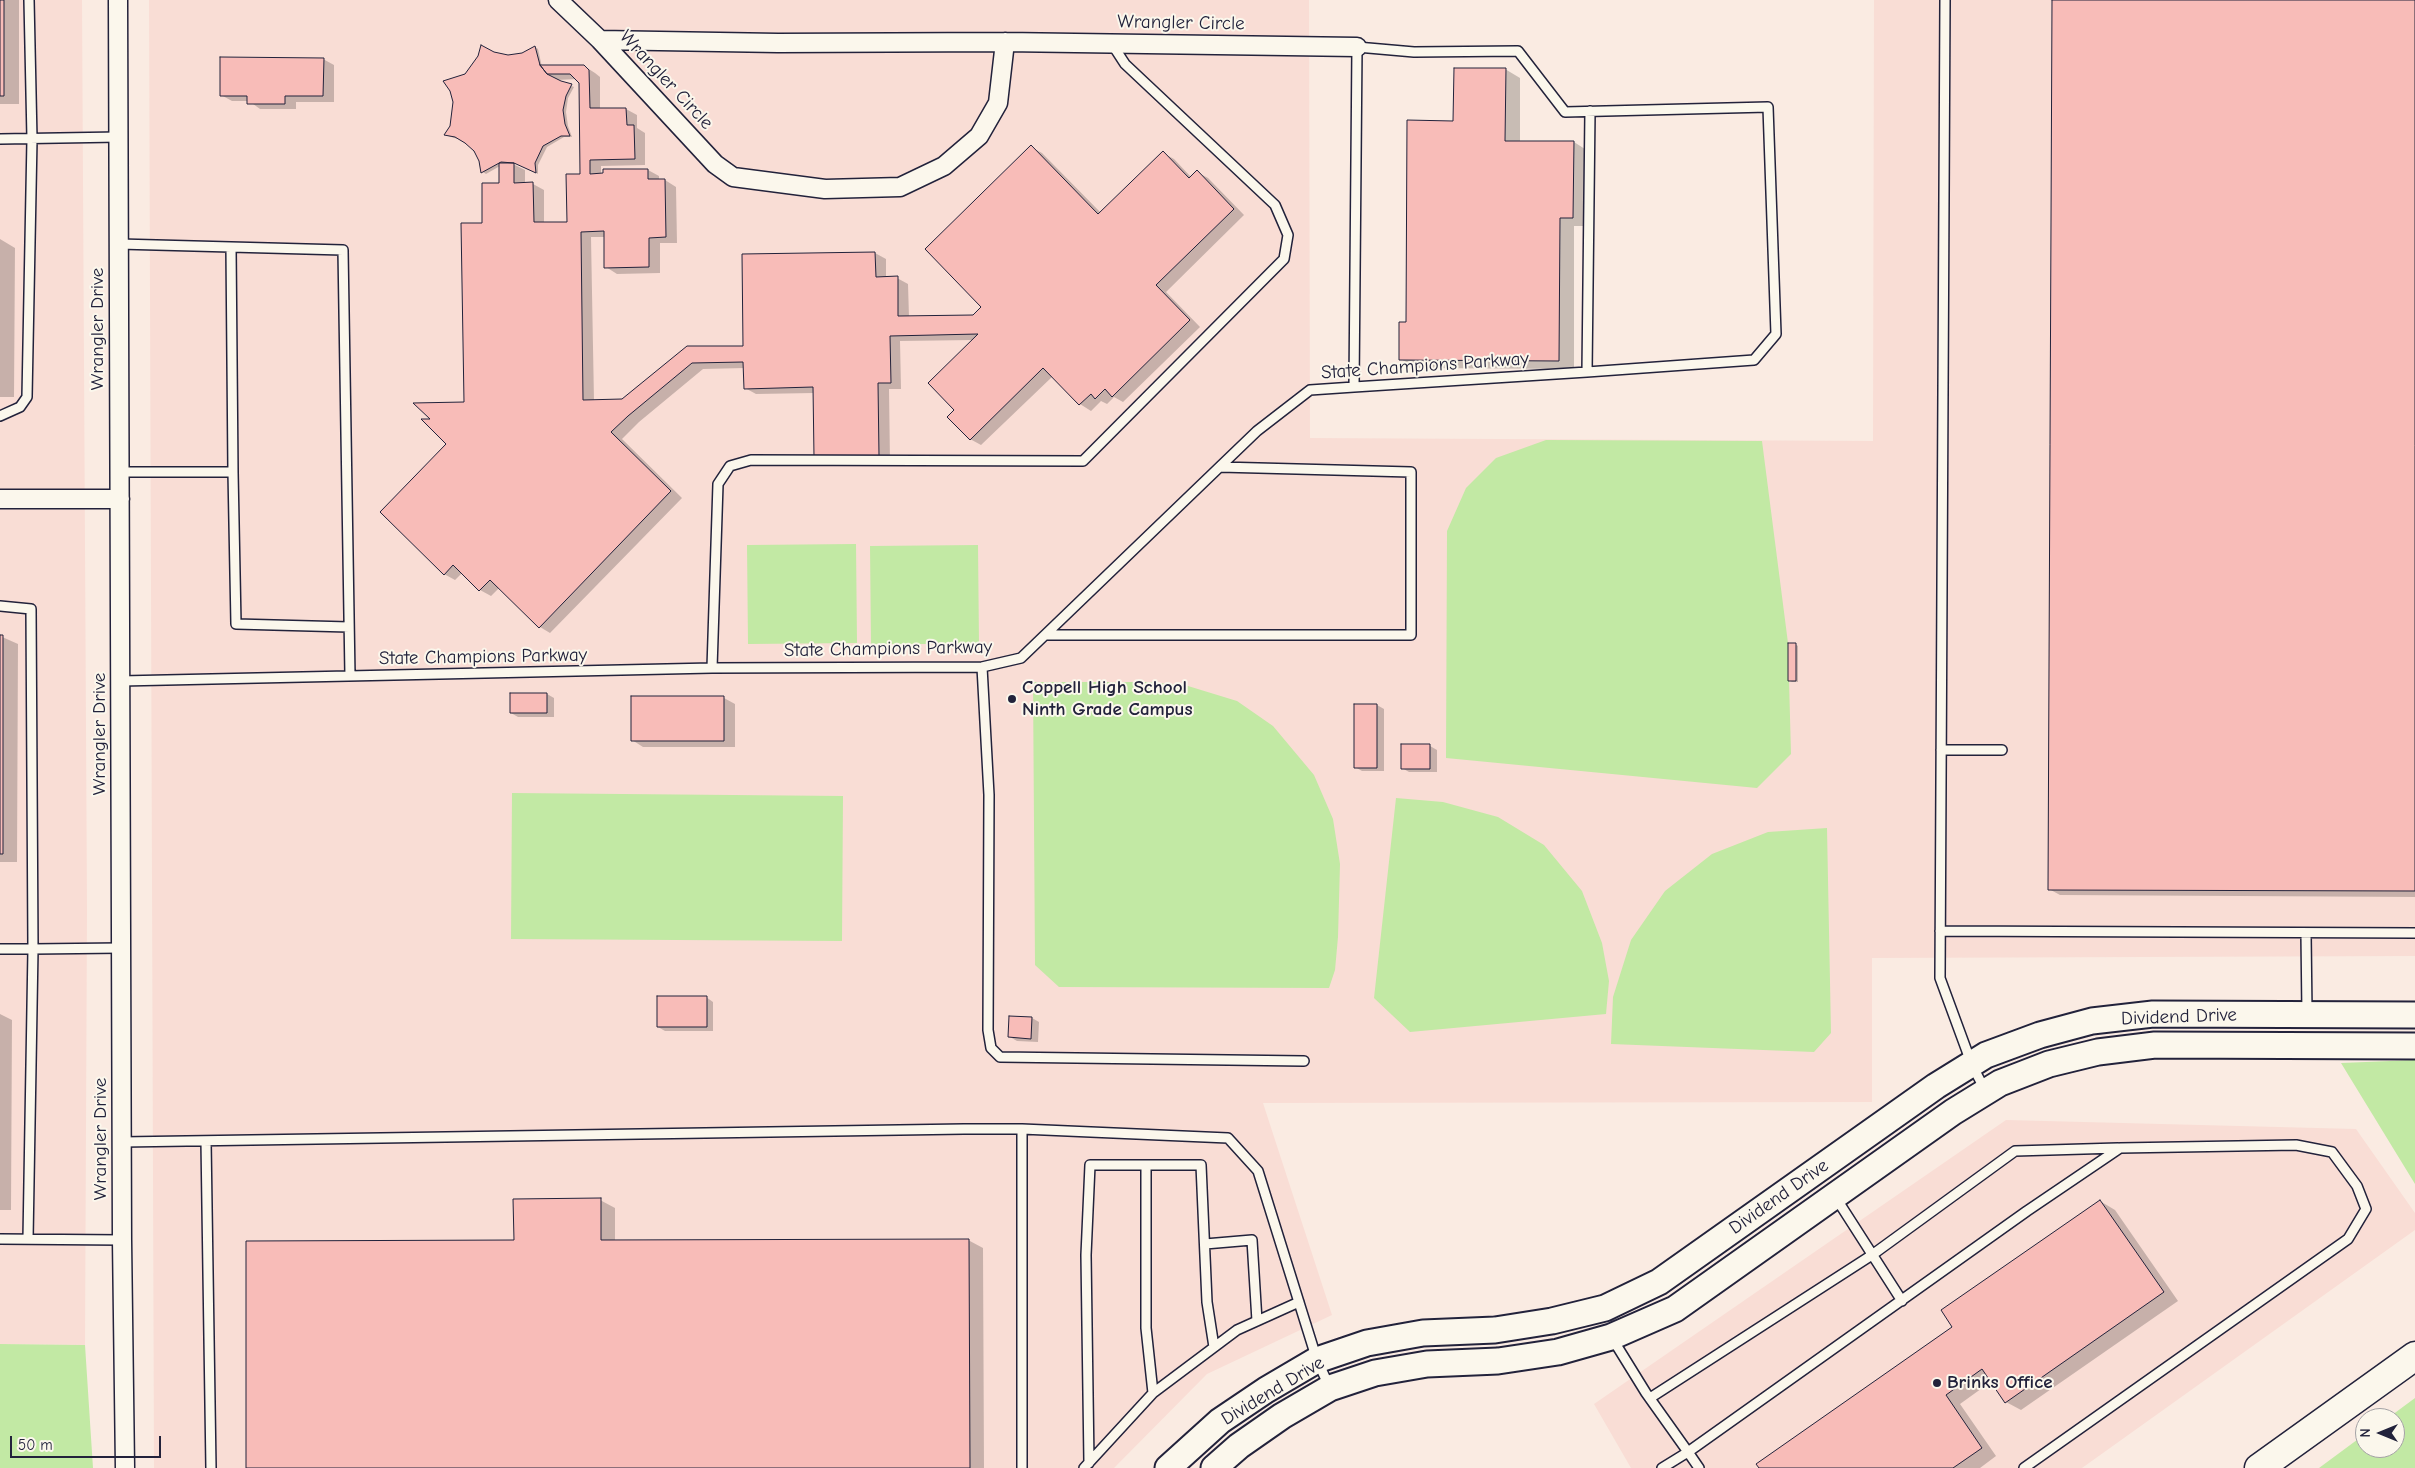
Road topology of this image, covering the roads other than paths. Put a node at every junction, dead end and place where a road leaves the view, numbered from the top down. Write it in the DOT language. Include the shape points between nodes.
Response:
graph roads {
  1 [pos="29,0"];
  2 [pos="118,0"];
  3 [pos="558,0"];
  4 [pos="1945,0"];
  5 [pos="600,40"];
  6 [pos="1005,42"];
  7 [pos="1111,43"];
  8 [pos="1357,47"];
  9 [pos="1590,111"];
  10 [pos="119,137"];
  11 [pos="32,138"];
  12 [pos="0,139"];
  13 [pos="119,244"];
  14 [pos="231,247"];
  15 [pos="1583,372"];
  16 [pos="1354,387"];
  17 [pos="0,416"];
  18 [pos="1220,467"];
  19 [pos="120,472"];
  20 [pos="233,472"];
  21 [pos="120,499"];
  22 [pos="0,500"];
  23 [pos="0,606"];
  24 [pos="350,627"];
  25 [pos="1045,636"];
  26 [pos="982,667"];
  27 [pos="712,668"];
  28 [pos="350,676"];
  29 [pos="121,681"];
  30 [pos="1941,750"];
  31 [pos="2002,750"];
  32 [pos="1940,931"];
  33 [pos="2415,933"];
  34 [pos="2306,934"];
  35 [pos="0,948"];
  36 [pos="121,948"];
  37 [pos="33,949"];
  38 [pos="2307,1015"];
  39 [pos="2415,1015"];
  40 [pos="2415,1046"];
  41 [pos="1304,1061"];
  42 [pos="1972,1064"];
  43 [pos="1986,1092"];
  44 [pos="1022,1129"];
  45 [pos="206,1141"];
  46 [pos="122,1142"];
  47 [pos="2120,1148"];
  48 [pos="1146,1165"];
  49 [pos="1816,1171"];
  50 [pos="1835,1196"];
  51 [pos="0,1239"];
  52 [pos="28,1239"];
  53 [pos="122,1240"];
  54 [pos="1205,1244"];
  55 [pos="1872,1255"];
  56 [pos="1902,1301"];
  57 [pos="1299,1302"];
  58 [pos="1605,1308"];
  59 [pos="1257,1321"];
  60 [pos="1612,1338"];
  61 [pos="1214,1347"];
  62 [pos="2415,1356"];
  63 [pos="1317,1360"];
  64 [pos="1330,1388"];
  65 [pos="1153,1393"];
  66 [pos="1650,1398"];
  67 [pos="1688,1452"];
  68 [pos="1086,1466"];
  69 [pos="125,1468"];
  70 [pos="211,1468"];
  71 [pos="1022,1468"];
  72 [pos="1168,1468"];
  73 [pos="1214,1468"];
  74 [pos="1662,1468"];
  75 [pos="1700,1468"];
  76 [pos="2024,1468"];
  77 [pos="2259,1468"];
  1 -- 11 [label="lane"];
  2 -- 10 [label="street, Wrangler Drive"];
  3 -- 5 [label="street"];
  4 -- 30 [label="lane"];
  5 -- 6 [label="street, Wrangler Circle"];
  5 -- 6 [label="street, Wrangler Circle" via="715,164 733,177 825,189 900,186 944,166 979,136 998,103"];
  6 -- 7 [label="street, Wrangler Circle"];
  7 -- 8 [label="street, Wrangler Circle"];
  7 -- 27 [label="lane" via="1125,64 1276,206 1288,235 1284,260 1083,461 752,460 730,466 718,484"];
  8 -- 9 [label="lane" via="1414,52 1518,51 1565,112"];
  8 -- 16 [label="lane"];
  9 -- 15 [label="lane"];
  9 -- 15 [label="lane, State Champions Parkway" via="1768,107 1776,334 1754,360"];
  10 -- 11 [label="lane"];
  10 -- 13 [label="street, Wrangler Drive"];
  11 -- 12 [label="lane"];
  11 -- 17 [label="lane" via="27,397 20,407"];
  13 -- 14 [label="lane"];
  13 -- 19 [label="street, Wrangler Drive"];
  14 -- 20 [label="lane"];
  14 -- 24 [label="lane" via="344,250"];
  15 -- 16 [label="lane, State Champions Parkway"];
  16 -- 18 [label="lane, State Champions Parkway" via="1310,390 1257,431"];
  18 -- 25 [label="lane, State Champions Parkway"];
  18 -- 25 [label="lane" via="1411,472 1411,635"];
  19 -- 20 [label="lane"];
  19 -- 21 [label="street, Wrangler Drive"];
  20 -- 24 [label="lane" via="236,624"];
  21 -- 22 [label="street"];
  21 -- 29 [label="street, Wrangler Drive"];
  23 -- 37 [label="lane" via="31,609"];
  24 -- 28 [label="lane"];
  25 -- 26 [label="lane, State Champions Parkway" via="1021,658"];
  26 -- 27 [label="lane, State Champions Parkway"];
  26 -- 41 [label="lane" via="989,795 988,1030 991,1048 1000,1057"];
  27 -- 28 [label="lane, State Champions Parkway"];
  28 -- 29 [label="lane, State Champions Parkway"];
  29 -- 36 [label="street, Wrangler Drive"];
  30 -- 31 [label="lane"];
  30 -- 32 [label="lane"];
  32 -- 34 [label="lane"];
  32 -- 42 [label="lane" via="1940,978"];
  33 -- 34 [label="lane"];
  34 -- 38 [label="lane"];
  35 -- 37 [label="lane"];
  36 -- 37 [label="lane"];
  36 -- 46 [label="street, Wrangler Drive"];
  37 -- 52 [label="lane"];
  38 -- 39 [label="street, Dividend Drive"];
  38 -- 42 [label="street, Dividend Drive" via="2153,1014 2092,1021 2040,1035 1986,1055"];
  40 -- 43 [label="street, Dividend Drive" via="2155,1044 2098,1052 2049,1064 2000,1083"];
  42 -- 43 [label="lane"];
  42 -- 49 [label="street, Dividend Drive"];
  43 -- 50 [label="street, Dividend Drive"];
  44 -- 45 [label="lane"];
  44 -- 57 [label="lane" via="1228,1138 1258,1171"];
  44 -- 71 [label="lane"];
  45 -- 46 [label="lane"];
  45 -- 70 [label="lane"];
  46 -- 53 [label="street, Wrangler Drive"];
  47 -- 55 [label="lane" via="2015,1151"];
  47 -- 56 [label="lane"];
  47 -- 76 [label="lane" via="2296,1145 2332,1152 2357,1186 2366,1209 2348,1239"];
  48 -- 54 [label="lane" via="1201,1165"];
  48 -- 65 [label="lane" via="1146,1328"];
  48 -- 68 [label="lane" via="1090,1165 1086,1255"];
  49 -- 50 [label="street"];
  49 -- 58 [label="street, Dividend Drive" via="1659,1282"];
  50 -- 55 [label="lane"];
  50 -- 60 [label="street, Dividend Drive" via="1675,1309"];
  51 -- 52 [label="lane"];
  52 -- 53 [label="lane"];
  53 -- 69 [label="street, Wrangler Drive"];
  54 -- 59 [label="lane" via="1252,1240"];
  54 -- 61 [label="lane"];
  55 -- 56 [label="lane"];
  55 -- 66 [label="lane"];
  56 -- 67 [label="lane"];
  57 -- 59 [label="lane"];
  57 -- 63 [label="lane"];
  58 -- 60 [label="street"];
  58 -- 63 [label="street, Dividend Drive" via="1494,1330 1423,1333 1367,1343"];
  59 -- 61 [label="lane" via="1237,1330"];
  60 -- 64 [label="street, Dividend Drive" via="1558,1352 1498,1361 1426,1364 1375,1373"];
  60 -- 66 [label="lane"];
  61 -- 65 [label="lane"];
  62 -- 77 [label="highway"];
  63 -- 64 [label="lane"];
  63 -- 72 [label="street, Dividend Drive" via="1220,1421"];
  64 -- 73 [label="street, Dividend Drive" via="1239,1446"];
  65 -- 68 [label="lane"];
  66 -- 67 [label="lane"];
  67 -- 74 [label="lane"];
  67 -- 75 [label="lane"];
}
